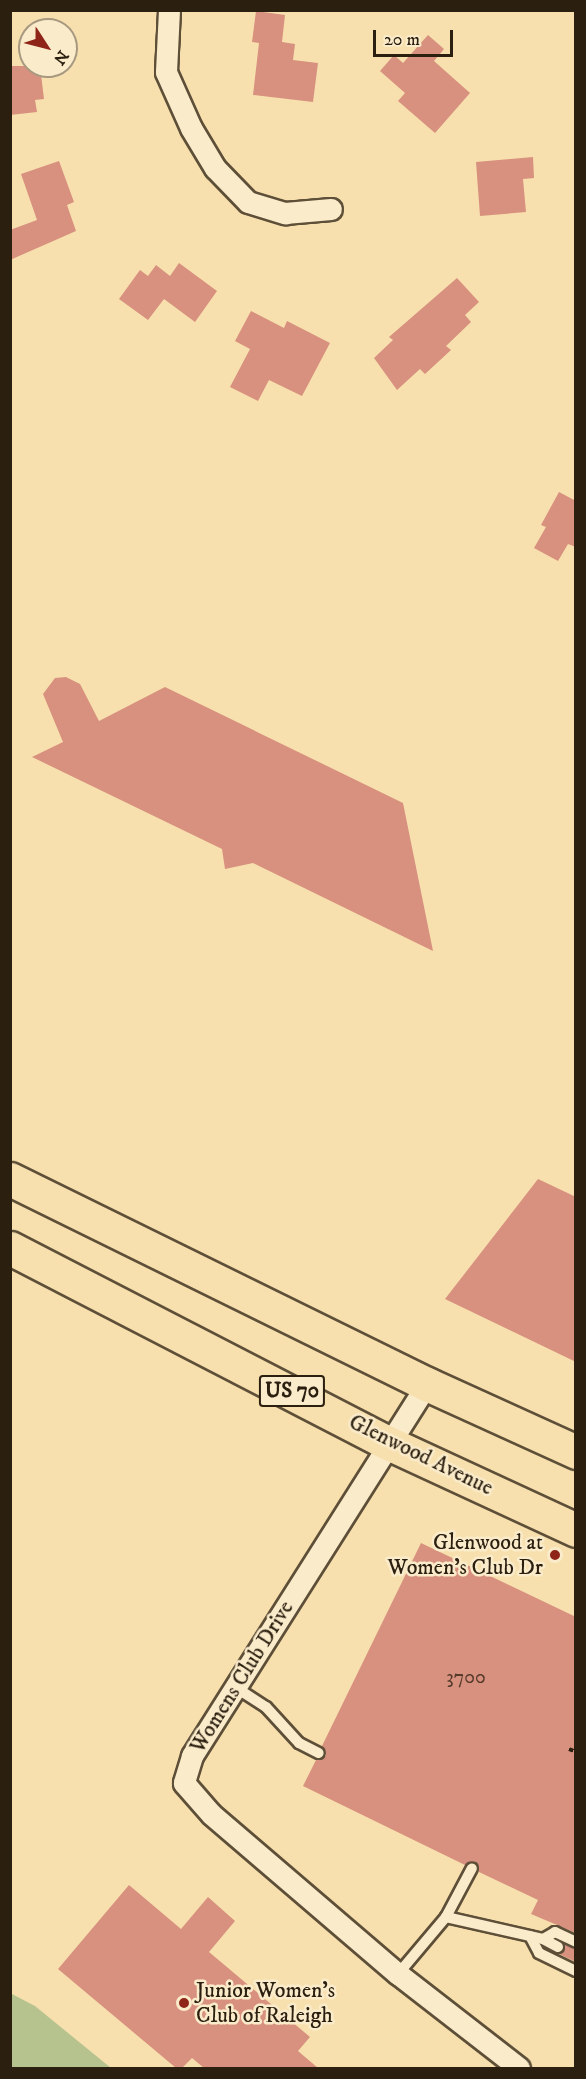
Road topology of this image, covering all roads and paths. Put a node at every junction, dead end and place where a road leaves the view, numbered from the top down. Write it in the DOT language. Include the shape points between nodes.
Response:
graph roads {
  1 [pos="169,10"];
  2 [pos="331,209"];
  3 [pos="10,1179"];
  4 [pos="10,1248"];
  5 [pos="427,1384"];
  6 [pos="388,1443"];
  7 [pos="576,1452"];
  8 [pos="576,1530"];
  9 [pos="235,1687"];
  10 [pos="569,1749"];
  11 [pos="576,1752"];
  12 [pos="319,1753"];
  13 [pos="472,1868"];
  14 [pos="446,1917"];
  15 [pos="530,1936"];
  16 [pos="543,1940"];
  17 [pos="576,1942"];
  18 [pos="558,1947"];
  19 [pos="576,1971"];
  20 [pos="398,1974"];
  21 [pos="519,2068"];
  1 -- 2 [label="street" via="166,72 191,128 215,168 248,202 285,213"];
  3 -- 5 [label="main road"];
  4 -- 6 [label="main road, Glenwood Avenue / US 70"];
  5 -- 6 [label="street, Womens Club Drive"];
  5 -- 7 [label="main road"];
  6 -- 8 [label="main road, Glenwood Avenue / US 70"];
  6 -- 9 [label="street, Womens Club Drive"];
  9 -- 12 [label="lane" via="266,1707 299,1743"];
  9 -- 20 [label="street, Womens Club Drive" via="192,1756 184,1783 211,1814"];
  10 -- 11 [label="path"];
  13 -- 14 [label="lane"];
  14 -- 15 [label="lane"];
  14 -- 20 [label="lane"];
  15 -- 16 [label="lane"];
  15 -- 19 [label="lane" via="539,1953"];
  16 -- 17 [label="lane" via="555,1932"];
  16 -- 18 [label="lane"];
  20 -- 21 [label="street, Womens Club Drive"];
}
